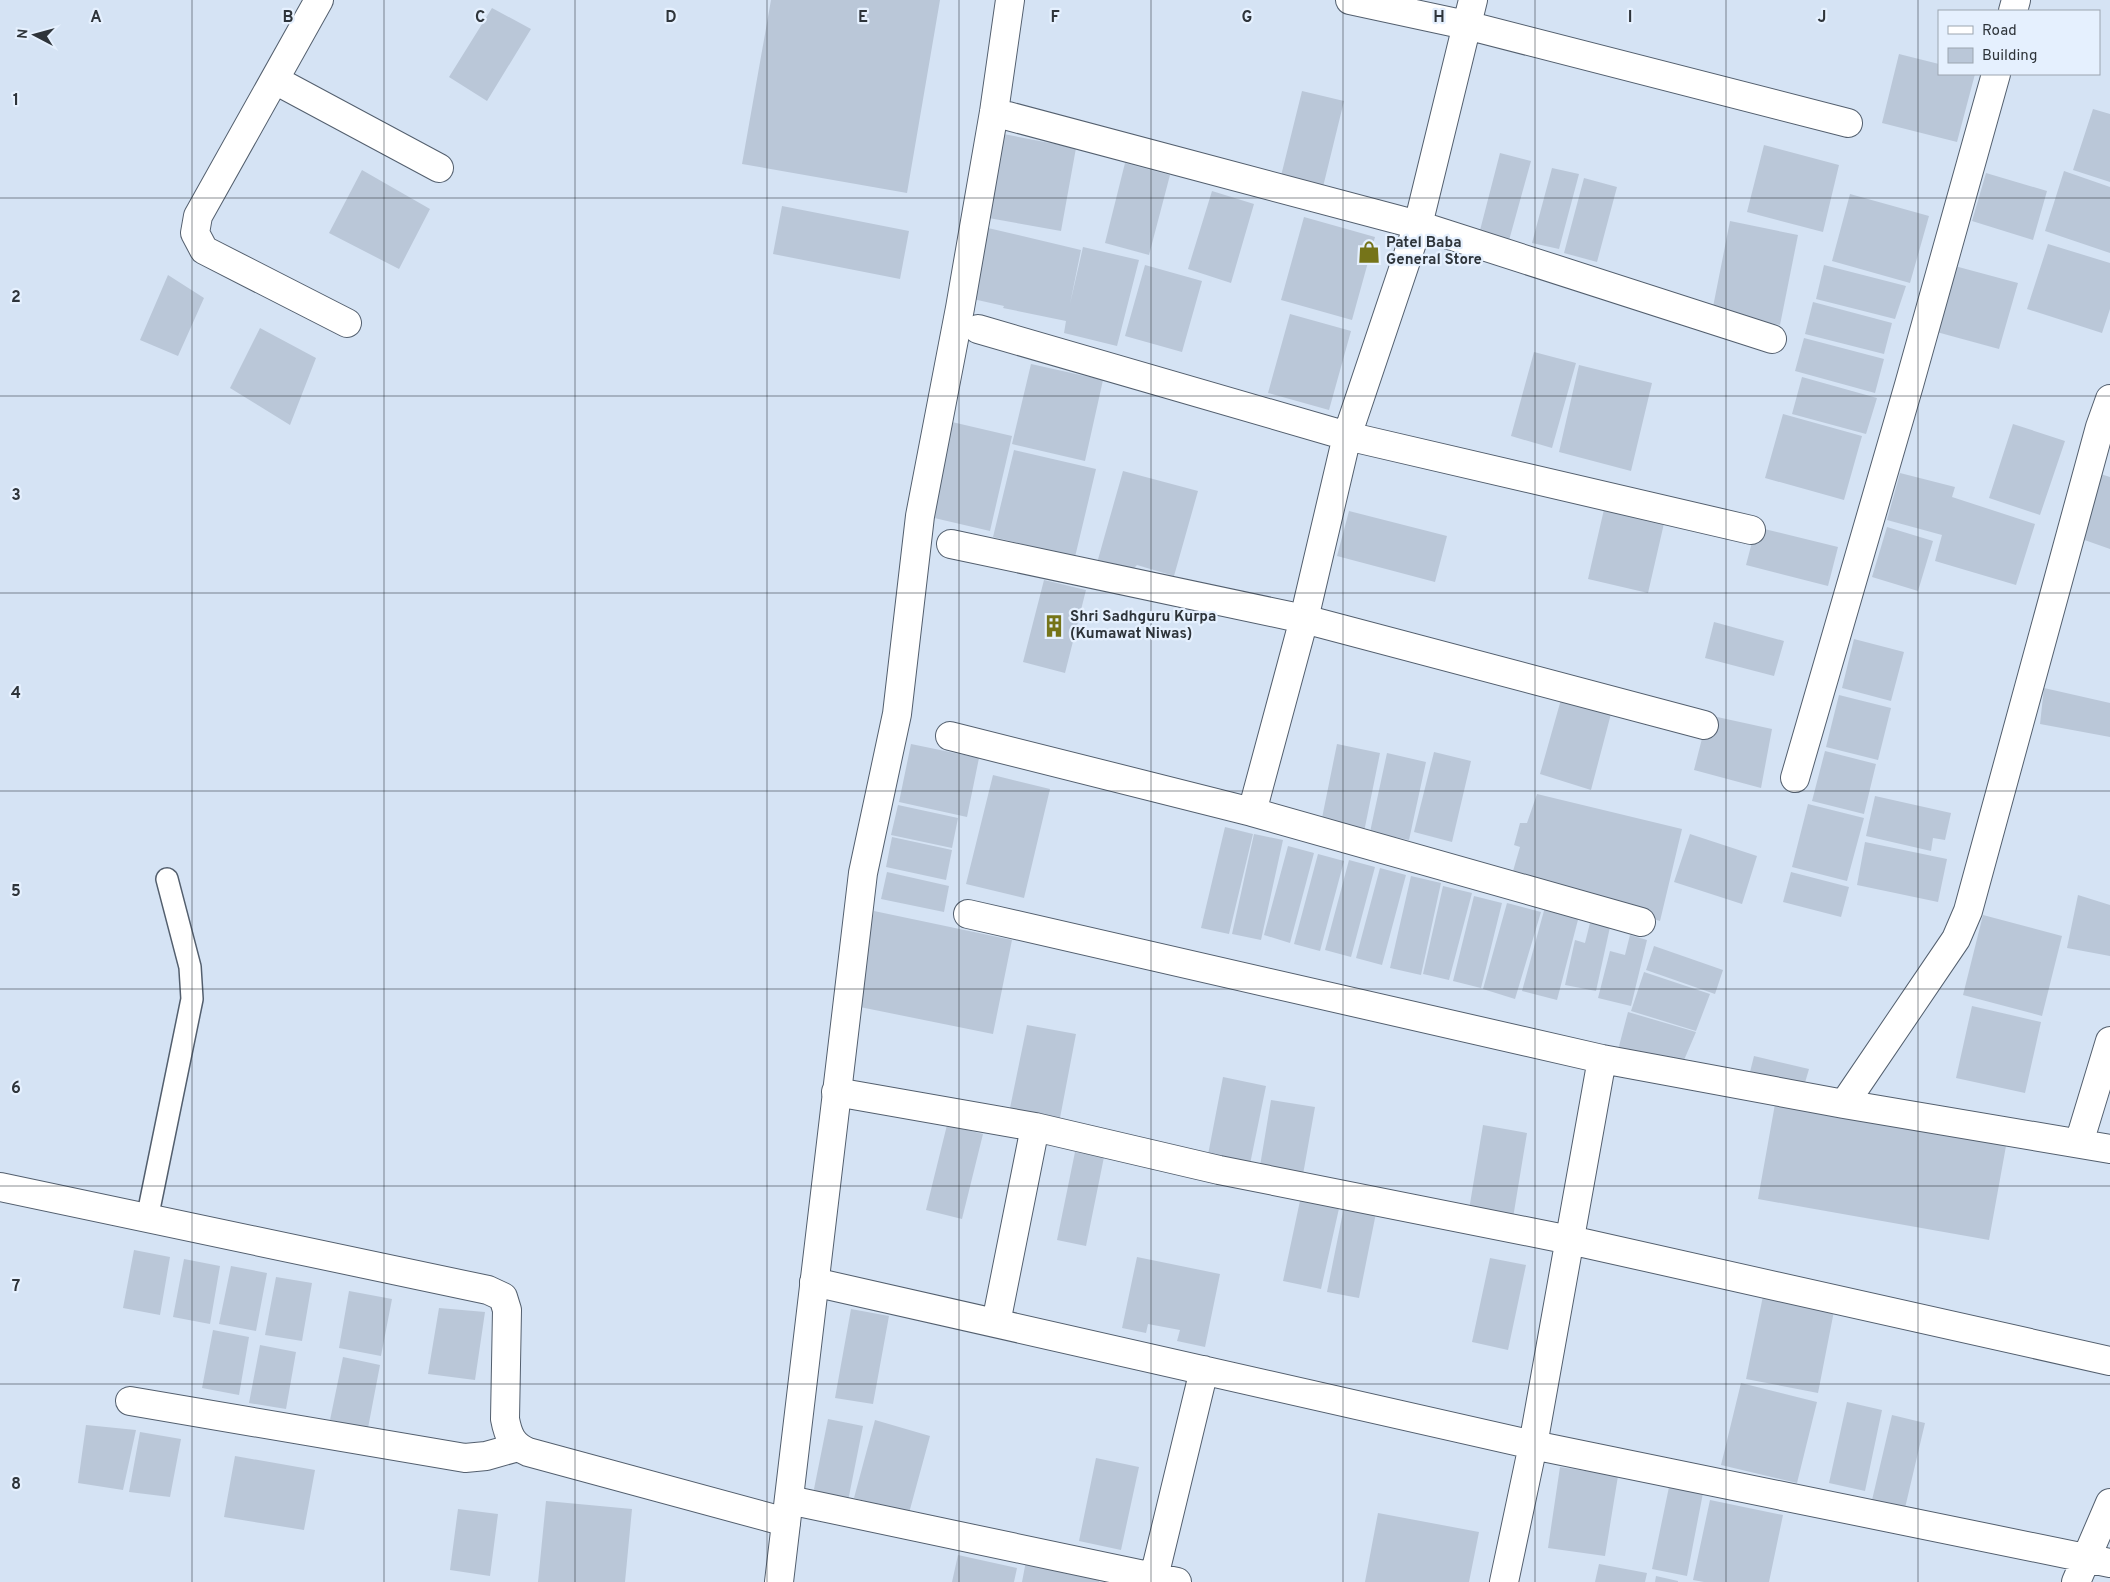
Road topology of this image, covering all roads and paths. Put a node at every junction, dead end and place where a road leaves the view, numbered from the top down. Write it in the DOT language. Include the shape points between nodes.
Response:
graph roads {
  1 [pos="319,0"];
  2 [pos="1010,0"];
  3 [pos="1350,0"];
  4 [pos="1470,13"];
  5 [pos="1996,75"];
  6 [pos="275,80"];
  7 [pos="1008,116"];
  8 [pos="1848,123"];
  9 [pos="439,168"];
  10 [pos="1418,225"];
  11 [pos="347,323"];
  12 [pos="978,329"];
  13 [pos="1772,339"];
  14 [pos="2110,399"];
  15 [pos="1347,436"];
  16 [pos="1751,530"];
  17 [pos="951,544"];
  18 [pos="1304,619"];
  19 [pos="1704,725"];
  20 [pos="950,736"];
  21 [pos="1795,778"];
  22 [pos="1252,812"];
  23 [pos="167,879"];
  24 [pos="968,914"];
  25 [pos="1641,922"];
  26 [pos="2110,1041"];
  27 [pos="1602,1059"];
  28 [pos="836,1092"];
  29 [pos="1844,1104"];
  30 [pos="1035,1128"];
  31 [pos="2079,1143"];
  32 [pos="2110,1149"];
  33 [pos="0,1187"];
  34 [pos="147,1218"];
  35 [pos="1570,1240"];
  36 [pos="814,1282"];
  37 [pos="996,1323"];
  38 [pos="2110,1361"];
  39 [pos="1204,1370"];
  40 [pos="130,1401"];
  41 [pos="1533,1445"];
  42 [pos="518,1447"];
  43 [pos="2110,1503"];
  44 [pos="787,1511"];
  45 [pos="2091,1568"];
  46 [pos="1166,1580"];
  47 [pos="779,1582"];
  48 [pos="1504,1582"];
  1 -- 6 [label="street"];
  2 -- 28 [label="street" via="994,112 920,516 897,714 862,873"];
  3 -- 4 [label="street"];
  4 -- 8 [label="street"];
  4 -- 10 [label="street"];
  5 -- 21 [label="street"];
  6 -- 9 [label="street"];
  6 -- 11 [label="street" via="198,216 195,233 204,250"];
  7 -- 10 [label="street"];
  10 -- 13 [label="street"];
  10 -- 15 [label="street"];
  12 -- 15 [label="street"];
  14 -- 29 [label="street" via="1968,911 1956,939"];
  15 -- 16 [label="street"];
  15 -- 18 [label="street"];
  17 -- 18 [label="street"];
  18 -- 19 [label="street"];
  18 -- 22 [label="street"];
  20 -- 22 [label="street"];
  22 -- 25 [label="street"];
  23 -- 34 [label="lane" via="190,967 192,999"];
  24 -- 27 [label="street"];
  26 -- 31 [label="street"];
  27 -- 29 [label="street"];
  27 -- 35 [label="street"];
  28 -- 30 [label="street"];
  28 -- 36 [label="street"];
  29 -- 31 [label="street"];
  30 -- 35 [label="street" via="1219,1170"];
  30 -- 37 [label="street"];
  31 -- 32 [label="street"];
  33 -- 34 [label="street"];
  34 -- 42 [label="street" via="488,1290 503,1297 507,1310 505,1419 508,1435"];
  35 -- 38 [label="street"];
  35 -- 41 [label="street"];
  36 -- 37 [label="street"];
  36 -- 44 [label="street"];
  37 -- 39 [label="street"];
  39 -- 41 [label="street"];
  39 -- 46 [label="street"];
  40 -- 42 [label="street" via="465,1458"];
  41 -- 45 [label="street"];
  41 -- 48 [label="street"];
  42 -- 44 [label="street" via="528,1452"];
  43 -- 45 [label="street"];
  44 -- 46 [label="street"];
  44 -- 47 [label="street"];
}
